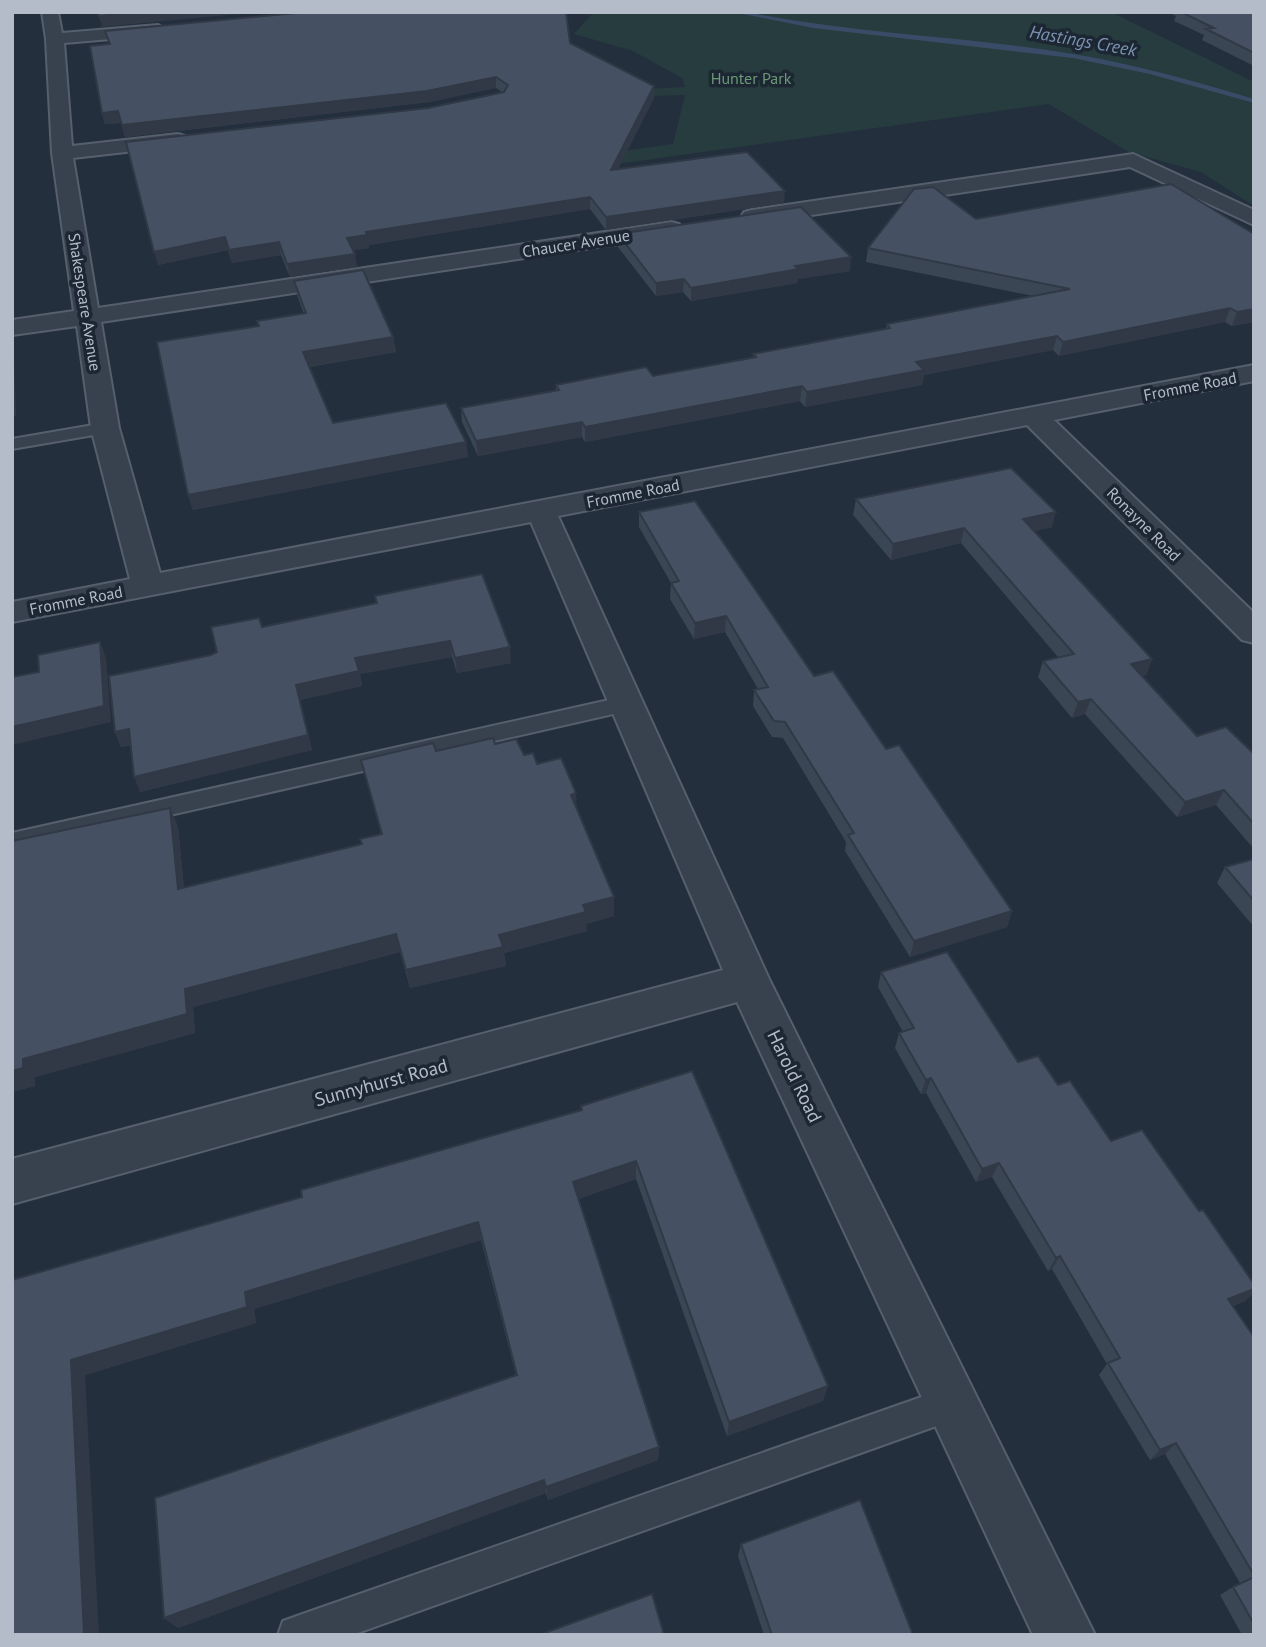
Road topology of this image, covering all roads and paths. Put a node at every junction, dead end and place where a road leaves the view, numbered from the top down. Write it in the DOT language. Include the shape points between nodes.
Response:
graph roads {
  1 [pos="50,12"];
  2 [pos="179,28"];
  3 [pos="55,39"];
  4 [pos="198,138"];
  5 [pos="62,153"];
  6 [pos="1254,218"];
  7 [pos="733,220"];
  8 [pos="692,226"];
  9 [pos="86,317"];
  10 [pos="12,328"];
  11 [pos="1254,373"];
  12 [pos="1034,416"];
  13 [pos="105,428"];
  14 [pos="12,444"];
  15 [pos="541,510"];
  16 [pos="148,586"];
  17 [pos="12,612"];
  18 [pos="1254,632"];
  19 [pos="627,704"];
  20 [pos="12,842"];
  21 [pos="749,981"];
  22 [pos="12,1182"];
  23 [pos="953,1403"];
  24 [pos="297,1635"];
  25 [pos="1065,1635"];
  1 -- 3 [label="street, Shakespeare Avenue"];
  2 -- 3 [label="street"];
  3 -- 5 [label="street, Shakespeare Avenue"];
  4 -- 5 [label="street"];
  5 -- 9 [label="street, Shakespeare Avenue"];
  6 -- 7 [label="street" via="1133,160"];
  8 -- 9 [label="street, Chaucer Avenue"];
  9 -- 10 [label="street, Chaucer Avenue"];
  9 -- 13 [label="street, Shakespeare Avenue"];
  11 -- 12 [label="street, Fromme Road"];
  12 -- 15 [label="street, Fromme Road"];
  12 -- 18 [label="street, Ronayne Road"];
  13 -- 14 [label="lane"];
  13 -- 16 [label="street, Shakespeare Avenue"];
  15 -- 16 [label="street, Fromme Road"];
  15 -- 19 [label="street, Harold Road"];
  16 -- 17 [label="street, Fromme Road"];
  19 -- 20 [label="lane"];
  19 -- 21 [label="street, Harold Road"];
  21 -- 22 [label="street, Sunnyhurst Road"];
  21 -- 23 [label="street, Harold Road"];
  23 -- 24 [label="lane"];
  23 -- 25 [label="street, Harold Road"];
}
